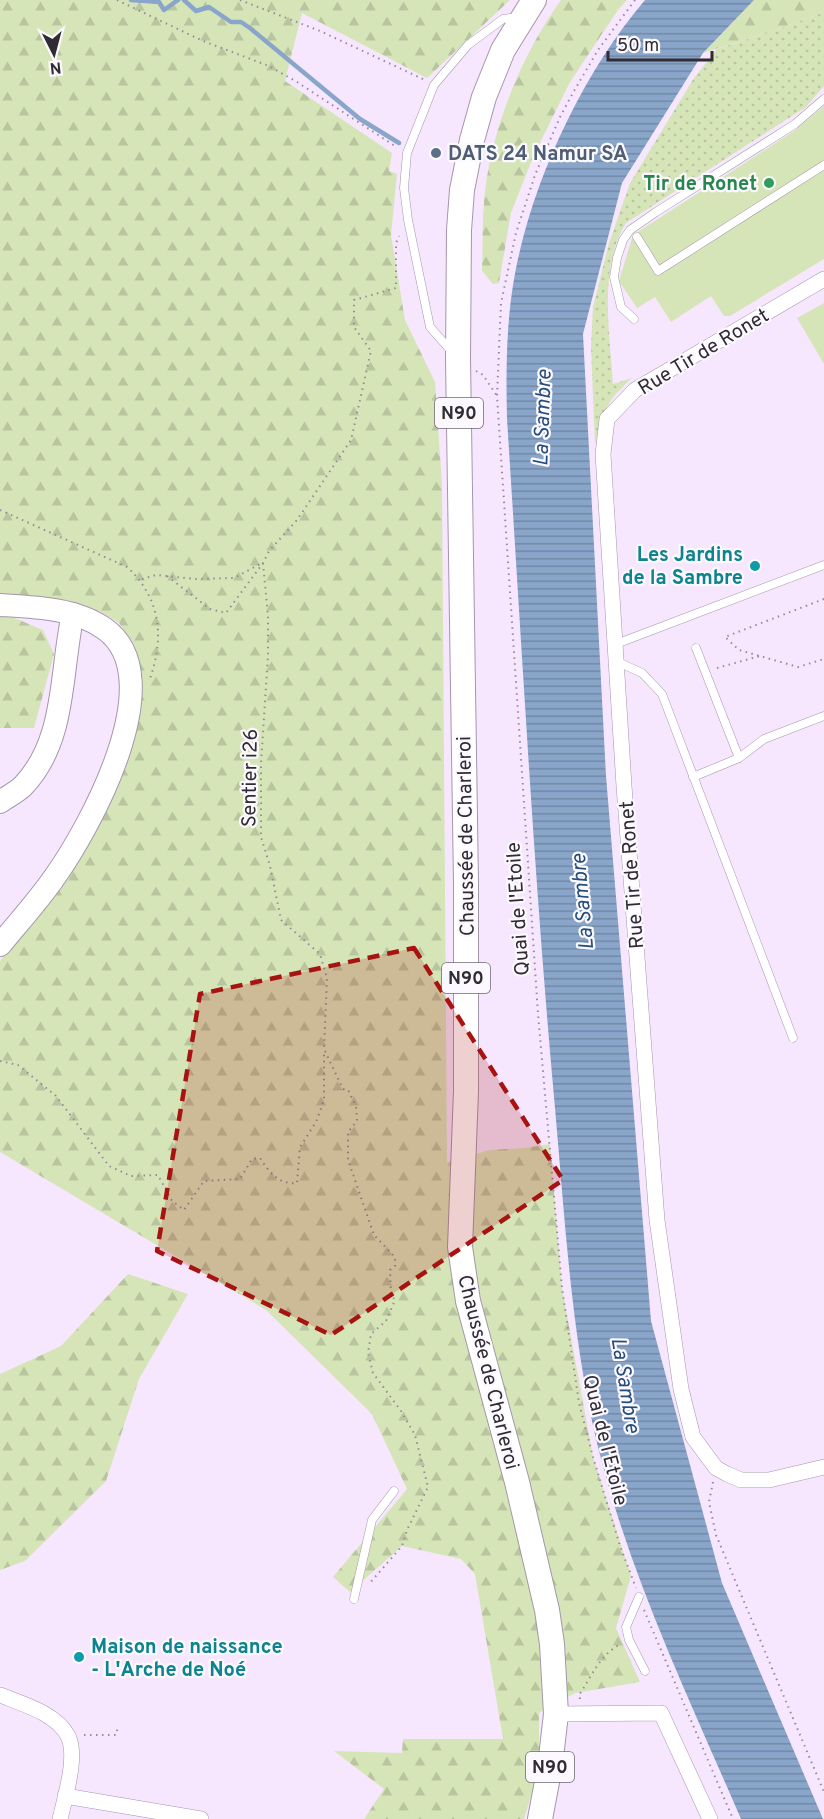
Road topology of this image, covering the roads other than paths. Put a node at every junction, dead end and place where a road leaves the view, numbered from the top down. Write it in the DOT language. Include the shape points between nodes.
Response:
graph roads {
  1 [pos="529,8"];
  2 [pos="824,99"];
  3 [pos="824,165"];
  4 [pos="637,237"];
  5 [pos="824,279"];
  6 [pos="634,320"];
  7 [pos="458,359"];
  8 [pos="824,565"];
  9 [pos="0,605"];
  10 [pos="73,614"];
  11 [pos="616,644"];
  12 [pos="696,648"];
  13 [pos="616,661"];
  14 [pos="824,716"];
  15 [pos="739,758"];
  16 [pos="693,777"];
  17 [pos="0,802"];
  18 [pos="0,945"];
  19 [pos="793,1038"];
  20 [pos="824,1467"];
  21 [pos="394,1491"];
  22 [pos="639,1597"];
  23 [pos="354,1599"];
  24 [pos="645,1671"];
  25 [pos="0,1695"];
  26 [pos="556,1714"];
  27 [pos="65,1796"];
  28 [pos="60,1819"];
  29 [pos="201,1819"];
  30 [pos="540,1819"];
  31 [pos="710,1819"];
  1 -- 7 [label="main road, Chaussée de Charleroi / N90" via="503,50 472,140 459,230"];
  1 -- 7 [label="lane" via="503,19 468,45 434,85 407,153 404,188 408,220 429,327"];
  2 -- 6 [label="lane" via="795,124 630,230 623,240 614,277 621,307"];
  3 -- 4 [label="lane" via="658,271"];
  5 -- 11 [label="street, Rue Tir de Ronet" via="635,390 608,419 603,454"];
  7 -- 26 [label="main road, Chaussée de Charleroi / N90" via="466,884 466,1091 460,1247 468,1301 543,1583"];
  8 -- 11 [label="lane"];
  9 -- 10 [label="main road"];
  10 -- 17 [label="main road" via="63,695 50,740 39,765 22,787"];
  10 -- 18 [label="main road" via="105,629 121,649 131,690 128,717 109,778 70,852"];
  11 -- 13 [label="street, Rue Tir de Ronet"];
  12 -- 15 [label="lane"];
  13 -- 16 [label="lane" via="642,673 662,694"];
  13 -- 20 [label="street, Rue Tir de Ronet" via="657,1220 681,1389 693,1437 716,1468 741,1480 769,1480"];
  14 -- 15 [label="lane" via="764,739"];
  15 -- 16 [label="lane"];
  16 -- 19 [label="lane"];
  21 -- 23 [label="lane" via="372,1520"];
  22 -- 24 [label="lane" via="626,1627"];
  25 -- 27 [label="street" via="45,1714 68,1736 70,1769"];
  26 -- 30 [label="main road, Chaussée de Charleroi / N90"];
  26 -- 31 [label="street" via="661,1713"];
  27 -- 28 [label="street"];
  27 -- 29 [label="street"];
}
